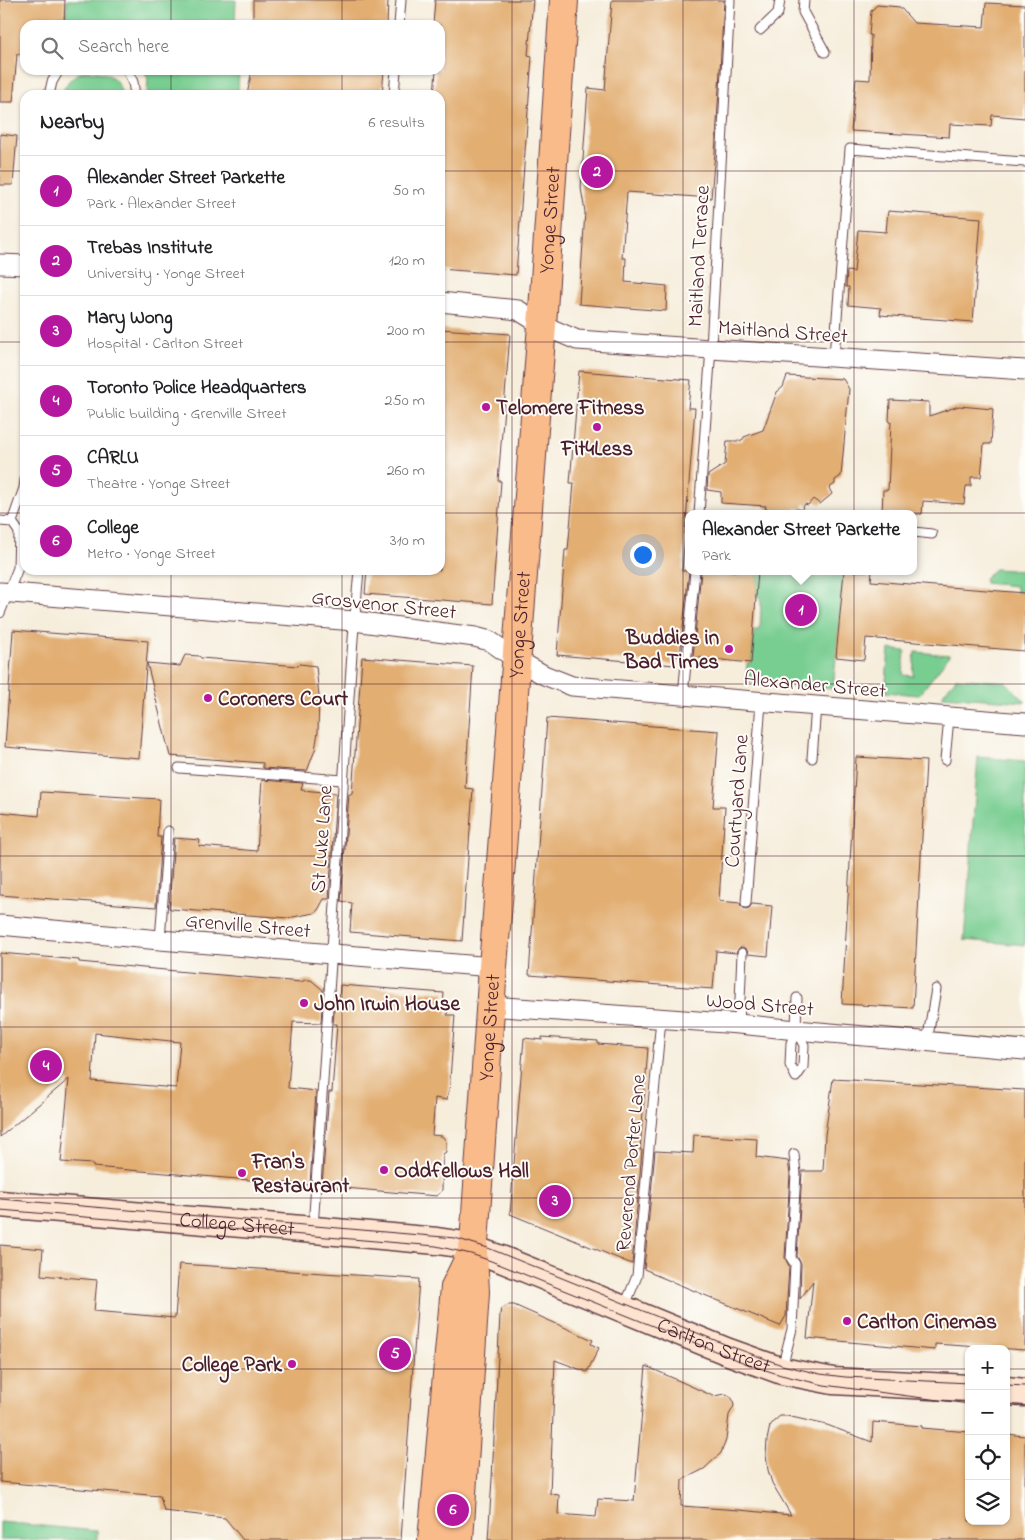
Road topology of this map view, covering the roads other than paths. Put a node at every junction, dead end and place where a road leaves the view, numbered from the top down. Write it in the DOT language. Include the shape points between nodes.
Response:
graph roads {
  1 [pos="401,0"];
  2 [pos="564,0"];
  3 [pos="730,0"];
  4 [pos="780,0"];
  5 [pos="804,0"];
  6 [pos="399,20"];
  7 [pos="760,30"];
  8 [pos="825,52"];
  9 [pos="56,75"];
  10 [pos="130,75"];
  11 [pos="396,75"];
  12 [pos="50,90"];
  13 [pos="134,90"];
  14 [pos="394,90"];
  15 [pos="1025,162"];
  16 [pos="0,264"];
  17 [pos="20,266"];
  18 [pos="445,303"];
  19 [pos="542,325"];
  20 [pos="710,348"];
  21 [pos="834,357"];
  22 [pos="1025,370"];
  23 [pos="20,499"];
  24 [pos="700,510"];
  25 [pos="0,521"];
  26 [pos="12,522"];
  27 [pos="917,532"];
  28 [pos="932,534"];
  29 [pos="359,575"];
  30 [pos="694,575"];
  31 [pos="4,592"];
  32 [pos="0,613"];
  33 [pos="354,621"];
  34 [pos="516,660"];
  35 [pos="683,696"];
  36 [pos="761,702"];
  37 [pos="816,706"];
  38 [pos="949,718"];
  39 [pos="1025,723"];
  40 [pos="812,758"];
  41 [pos="945,760"];
  42 [pos="179,768"];
  43 [pos="343,780"];
  44 [pos="168,831"];
  45 [pos="746,903"];
  46 [pos="0,925"];
  47 [pos="160,940"];
  48 [pos="331,954"];
  49 [pos="742,954"];
  50 [pos="493,967"];
  51 [pos="936,990"];
  52 [pos="797,998"];
  53 [pos="490,1006"];
  54 [pos="661,1019"];
  55 [pos="739,1024"];
  56 [pos="796,1030"];
  57 [pos="927,1042"];
  58 [pos="1025,1050"];
  59 [pos="794,1154"];
  60 [pos="0,1204"];
  61 [pos="314,1230"];
  62 [pos="473,1248"];
  63 [pos="623,1311"];
  64 [pos="782,1371"];
  65 [pos="965,1388"];
  66 [pos="1010,1390"];
  67 [pos="1025,1392"];
  68 [pos="432,1540"];
  69 [pos="459,1540"];
  1 -- 6 [label="lane"];
  2 -- 19 [label="main road, Yonge Street"];
  3 -- 20 [label="lane, Maitland Terrace"];
  4 -- 7 [label="lane" via="778,13"];
  5 -- 8 [label="lane" via="803,12"];
  9 -- 12 [label="lane"];
  10 -- 13 [label="lane"];
  11 -- 14 [label="lane"];
  15 -- 21 [label="lane" via="850,149"];
  16 -- 17 [label="street"];
  18 -- 19 [label="street, Maitland Street" via="518,310"];
  19 -- 20 [label="street, Maitland Street" via="577,340"];
  19 -- 34 [label="main road, Yonge Street"];
  20 -- 21 [label="street, Maitland Street"];
  20 -- 24 [label="lane, Maitland Terrace"];
  21 -- 22 [label="street, Maitland Street"];
  23 -- 26 [label="lane"];
  25 -- 26 [label="lane"];
  26 -- 31 [label="lane" via="19,532 18,568"];
  27 -- 28 [label="lane"];
  29 -- 33 [label="lane, St Luke Lane"];
  30 -- 35 [label="lane"];
  31 -- 32 [label="lane"];
  31 -- 33 [label="street, Grosvenor Street"];
  33 -- 34 [label="street, Grosvenor Street" via="475,637 490,641"];
  33 -- 43 [label="lane, St Luke Lane"];
  34 -- 35 [label="street, Alexander Street" via="572,686"];
  34 -- 50 [label="main road, Yonge Street"];
  35 -- 36 [label="street, Alexander Street"];
  36 -- 37 [label="street, Alexander Street"];
  36 -- 45 [label="lane, Courtyard Lane"];
  37 -- 38 [label="street, Alexander Street"];
  37 -- 40 [label="lane"];
  38 -- 39 [label="street, Alexander Street"];
  38 -- 41 [label="lane"];
  42 -- 43 [label="lane"];
  43 -- 48 [label="lane, St Luke Lane"];
  44 -- 47 [label="lane"];
  46 -- 47 [label="street, Grenville Street"];
  47 -- 48 [label="street, Grenville Street"];
  48 -- 50 [label="street, Grenville Street"];
  48 -- 61 [label="lane, St Luke Lane"];
  49 -- 55 [label="lane"];
  50 -- 53 [label="main road, Yonge Street"];
  51 -- 57 [label="lane"];
  52 -- 56 [label="lane"];
  53 -- 54 [label="street, Wood Street"];
  53 -- 62 [label="main road, Yonge Street"];
  54 -- 55 [label="street, Wood Street"];
  54 -- 63 [label="lane, Reverend Porter Lane" via="637,1276"];
  55 -- 56 [label="street, Wood Street"];
  56 -- 57 [label="street, Wood Street"];
  57 -- 58 [label="street, Wood Street"];
  59 -- 64 [label="lane" via="792,1329"];
  60 -- 61 [label="main road, College Street"];
  61 -- 62 [label="main road, College Street" via="437,1241"];
  62 -- 63 [label="main road, Carlton Street"];
  62 -- 68 [label="main road, Yonge Street" via="455,1287"];
  62 -- 69 [label="main road, Yonge Street" via="476,1292"];
  63 -- 64 [label="main road, Carlton Street"];
  64 -- 65 [label="main road, Carlton Street" via="833,1381"];
  66 -- 67 [label="main road"];
}
